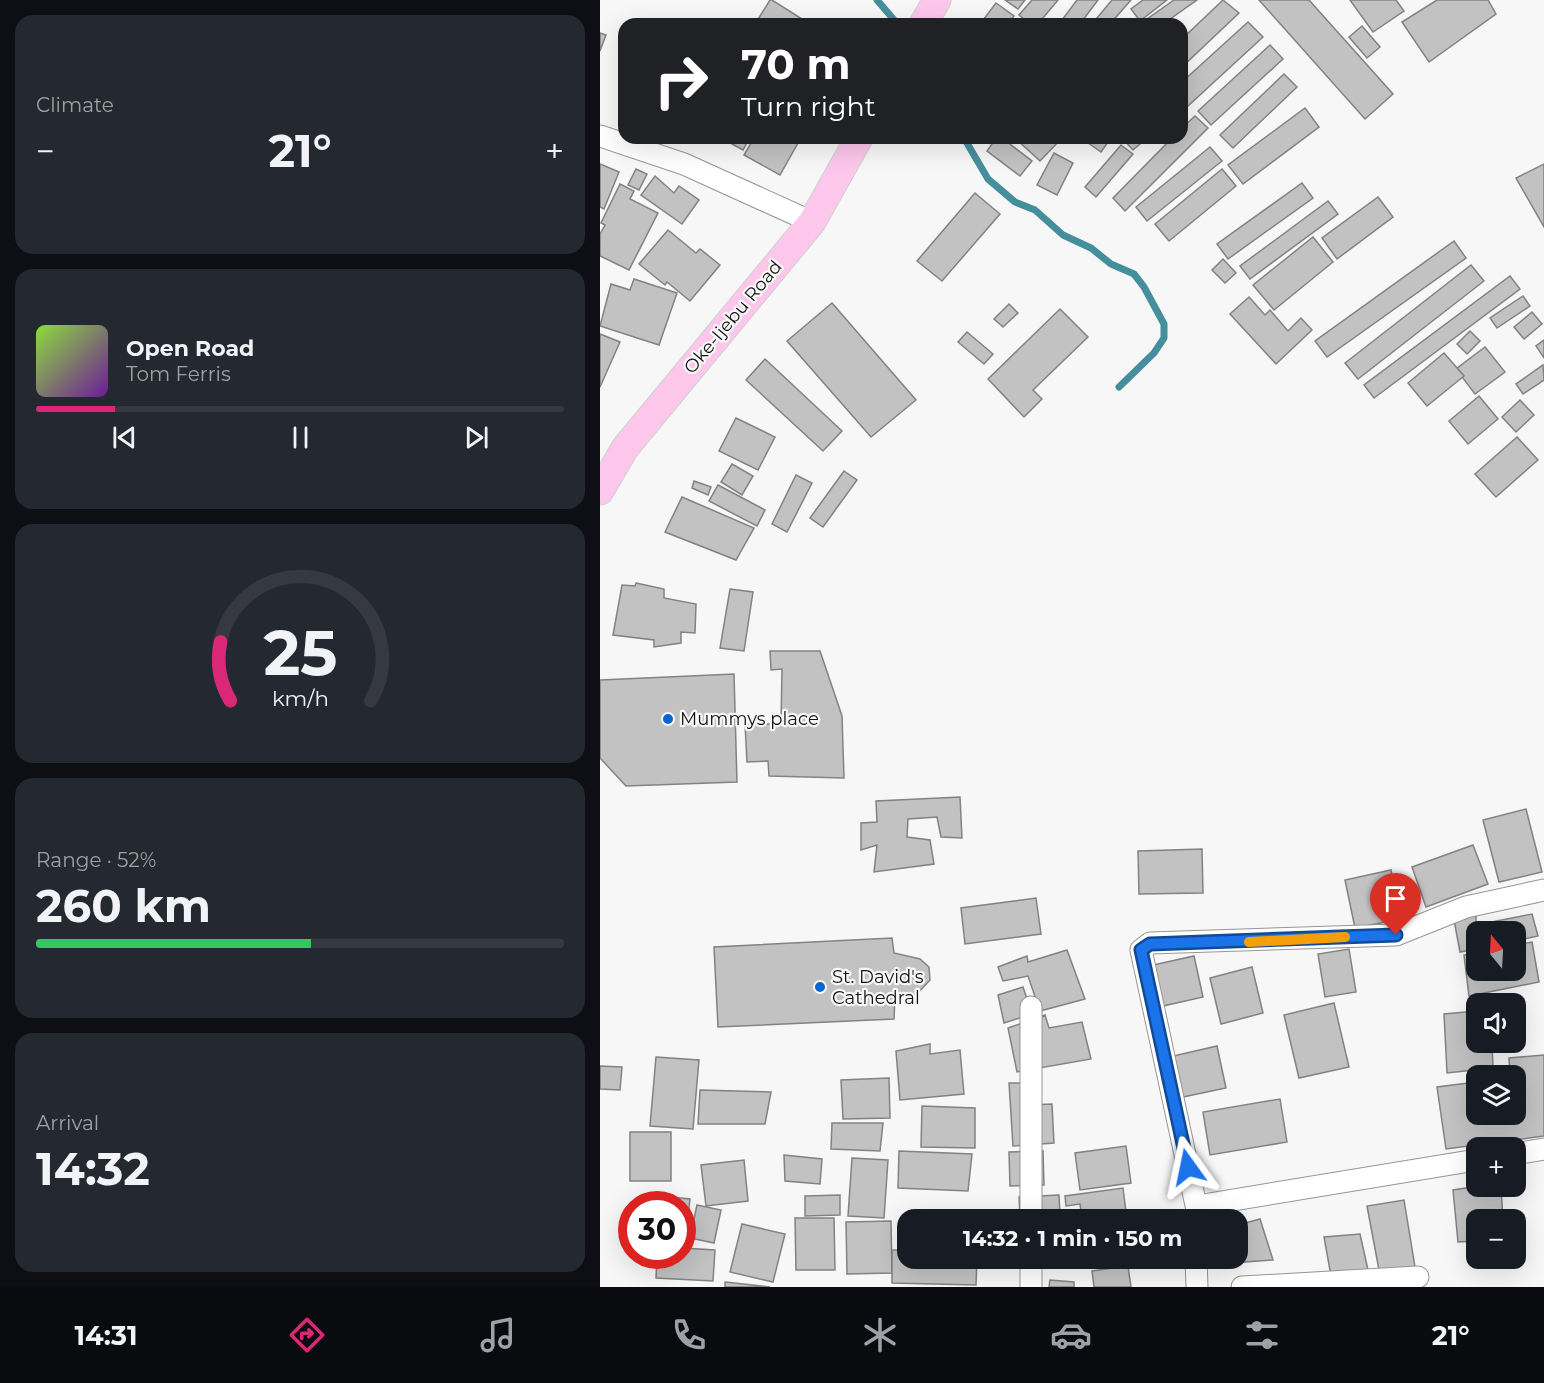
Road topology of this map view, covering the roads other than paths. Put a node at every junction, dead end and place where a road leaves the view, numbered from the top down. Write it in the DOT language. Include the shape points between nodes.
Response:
graph roads {
  1 [pos="937,0"];
  2 [pos="926,18"];
  3 [pos="600,136"];
  4 [pos="618,142"];
  5 [pos="624,144"];
  6 [pos="856,144"];
  7 [pos="812,222"];
  8 [pos="600,491"];
  9 [pos="1544,890"];
  10 [pos="1031,1007"];
  11 [pos="1544,1149"];
  12 [pos="1526,1152"];
  13 [pos="1466,1162"];
  14 [pos="1031,1209"];
  15 [pos="1195,1209"];
  16 [pos="1203,1209"];
  17 [pos="1031,1269"];
  18 [pos="1196,1269"];
  19 [pos="1418,1277"];
  20 [pos="1031,1287"];
  21 [pos="1197,1287"];
  22 [pos="1242,1287"];
  1 -- 2 [label="main road"];
  3 -- 4 [label="street"];
  5 -- 7 [label="street" via="684,164"];
  6 -- 7 [label="main road, Oke-Ijebu Road"];
  7 -- 8 [label="main road, Oke-Ijebu Road" via="625,448"];
  9 -- 15 [label="street" via="1466,907 1396,935 1150,944 1141,950"];
  10 -- 14 [label="street"];
  11 -- 12 [label="street"];
  13 -- 16 [label="street" via="1209,1204"];
  17 -- 20 [label="street"];
  18 -- 21 [label="street"];
  19 -- 22 [label="street"];
}
